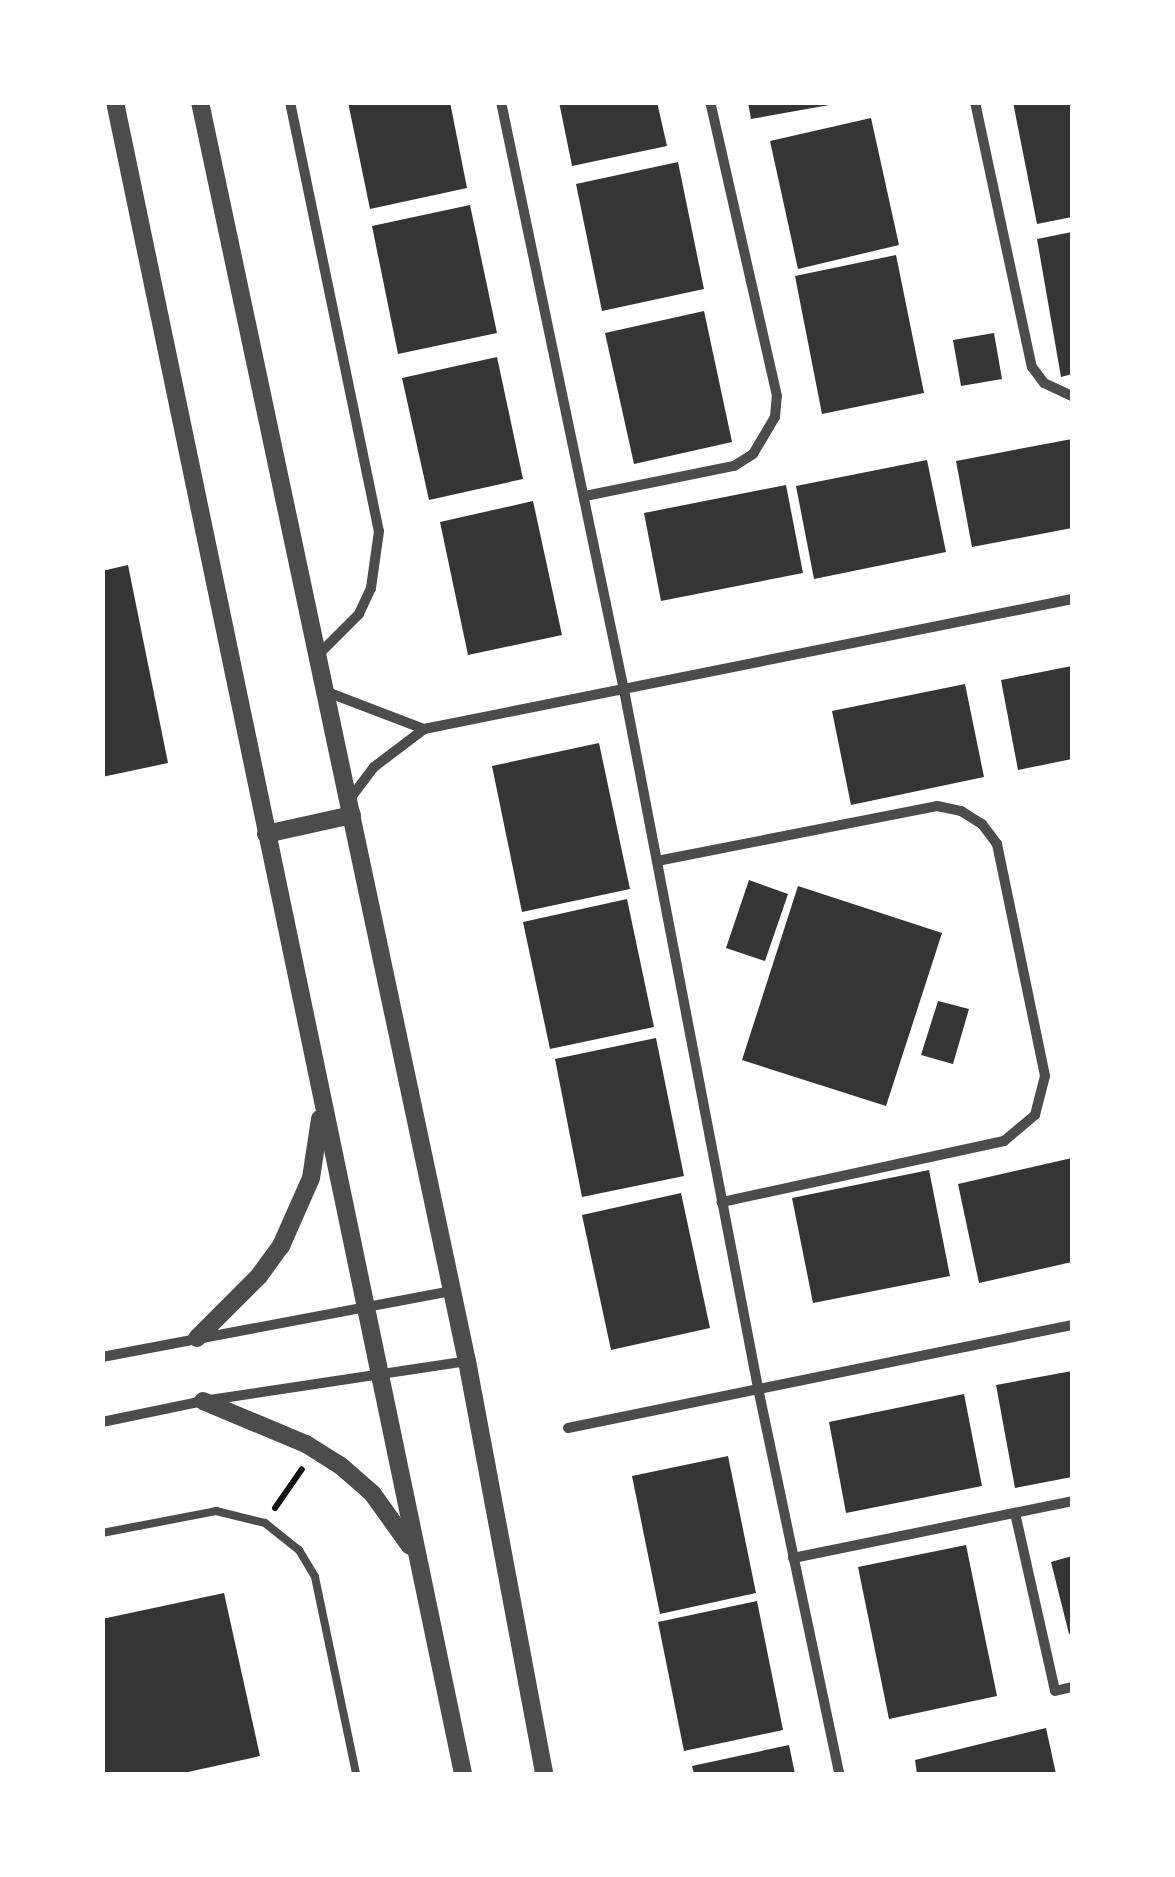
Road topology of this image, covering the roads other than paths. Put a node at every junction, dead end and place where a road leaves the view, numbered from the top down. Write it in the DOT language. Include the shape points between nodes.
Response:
graph roads {
  1 [pos="115,102"];
  2 [pos="200,102"];
  3 [pos="290,102"];
  4 [pos="501,102"];
  5 [pos="710,102"];
  6 [pos="975,102"];
  7 [pos="1072,396"];
  8 [pos="584,496"];
  9 [pos="1072,599"];
  10 [pos="318,655"];
  11 [pos="624,690"];
  12 [pos="327,692"];
  13 [pos="424,729"];
  14 [pos="351,807"];
  15 [pos="266,834"];
  16 [pos="657,861"];
  17 [pos="322,1103"];
  18 [pos="722,1202"];
  19 [pos="451,1291"];
  20 [pos="366,1308"];
  21 [pos="1072,1325"];
  22 [pos="198,1338"];
  23 [pos="102,1357"];
  24 [pos="467,1361"];
  25 [pos="379,1373"];
  26 [pos="758,1388"];
  27 [pos="203,1401"];
  28 [pos="102,1422"];
  29 [pos="568,1428"];
  30 [pos="1072,1502"];
  31 [pos="1015,1513"];
  32 [pos="102,1533"];
  33 [pos="793,1558"];
  34 [pos="419,1560"];
  35 [pos="1072,1687"];
  36 [pos="356,1774"];
  37 [pos="463,1774"];
  38 [pos="544,1774"];
  39 [pos="839,1774"];
  1 -- 15 [label="street"];
  2 -- 10 [label="street"];
  3 -- 10 [label="street" via="379,531 365,601"];
  4 -- 8 [label="street"];
  5 -- 8 [label="street" via="777,396 776,418 753,454 734,466"];
  6 -- 7 [label="street" via="1032,368"];
  8 -- 11 [label="street"];
  9 -- 11 [label="street"];
  10 -- 12 [label="street"];
  11 -- 13 [label="street"];
  11 -- 16 [label="street"];
  12 -- 13 [label="street"];
  12 -- 14 [label="street"];
  13 -- 14 [label="street" via="374,767"];
  14 -- 15 [label="street"];
  14 -- 19 [label="street"];
  15 -- 17 [label="street"];
  16 -- 18 [label="street"];
  16 -- 18 [label="street" via="937,806 961,810 997,844 1045,1076 1035,1115 1004,1141"];
  17 -- 20 [label="street"];
  17 -- 22 [label="street" via="311,1178 281,1246"];
  18 -- 26 [label="street"];
  19 -- 20 [label="street"];
  19 -- 24 [label="street"];
  20 -- 22 [label="street"];
  20 -- 25 [label="street"];
  21 -- 26 [label="street"];
  22 -- 23 [label="street"];
  24 -- 25 [label="street"];
  24 -- 38 [label="street"];
  25 -- 27 [label="street"];
  25 -- 34 [label="street"];
  26 -- 29 [label="street"];
  26 -- 33 [label="street"];
  27 -- 28 [label="street"];
  27 -- 34 [label="street" via="306,1444 340,1466 398,1525"];
  30 -- 31 [label="street"];
  31 -- 33 [label="street"];
  31 -- 35 [label="street" via="1055,1691"];
  32 -- 36 [label="lane" via="216,1510 265,1523 298,1550 315,1576"];
  33 -- 39 [label="street"];
  34 -- 37 [label="street"];
}
